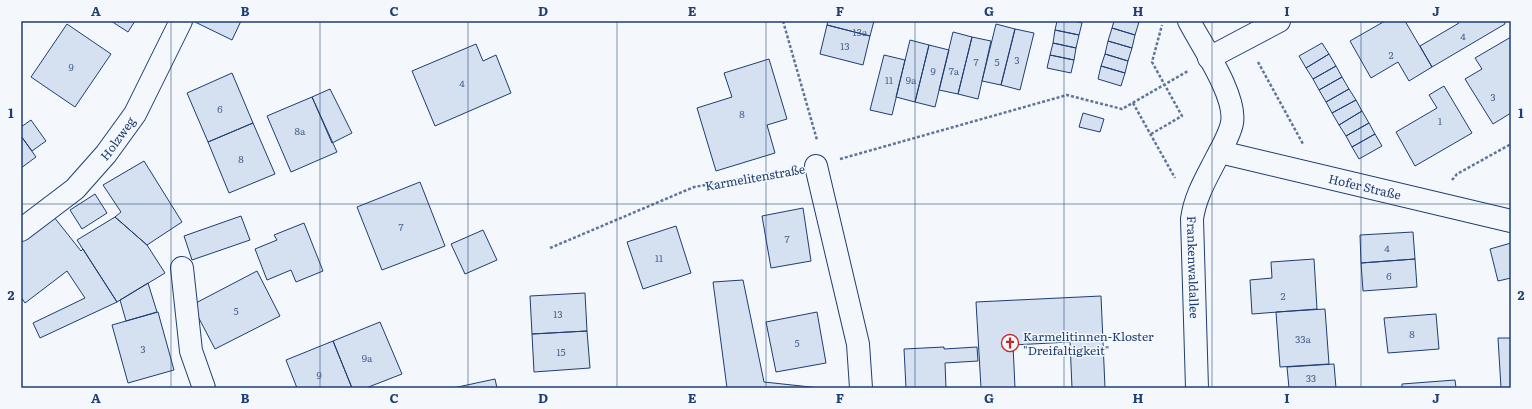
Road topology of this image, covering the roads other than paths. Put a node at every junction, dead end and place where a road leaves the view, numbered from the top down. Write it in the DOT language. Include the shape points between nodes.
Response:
graph roads {
  1 [pos="181,21"];
  2 [pos="1189,21"];
  3 [pos="1279,21"];
  4 [pos="1209,58"];
  5 [pos="1220,152"];
  6 [pos="820,165"];
  7 [pos="1511,221"];
  8 [pos="21,230"];
  9 [pos="182,268"];
  10 [pos="204,388"];
  11 [pos="861,388"];
  12 [pos="1197,388"];
  1 -- 8 [label="street, Holzweg" via="135,114 106,154 74,189"];
  2 -- 4 [label="street, Frankenwaldallee"];
  3 -- 4 [label="street"];
  4 -- 5 [label="street, Frankenwaldallee" via="1228,92 1232,106 1232,124"];
  5 -- 7 [label="street, Hofer Straße"];
  5 -- 12 [label="street, Frankenwaldallee" via="1198,194 1192,219"];
  6 -- 11 [label="street, Karmelitenstraße" via="858,344"];
  9 -- 10 [label="street" via="191,351"];
}
